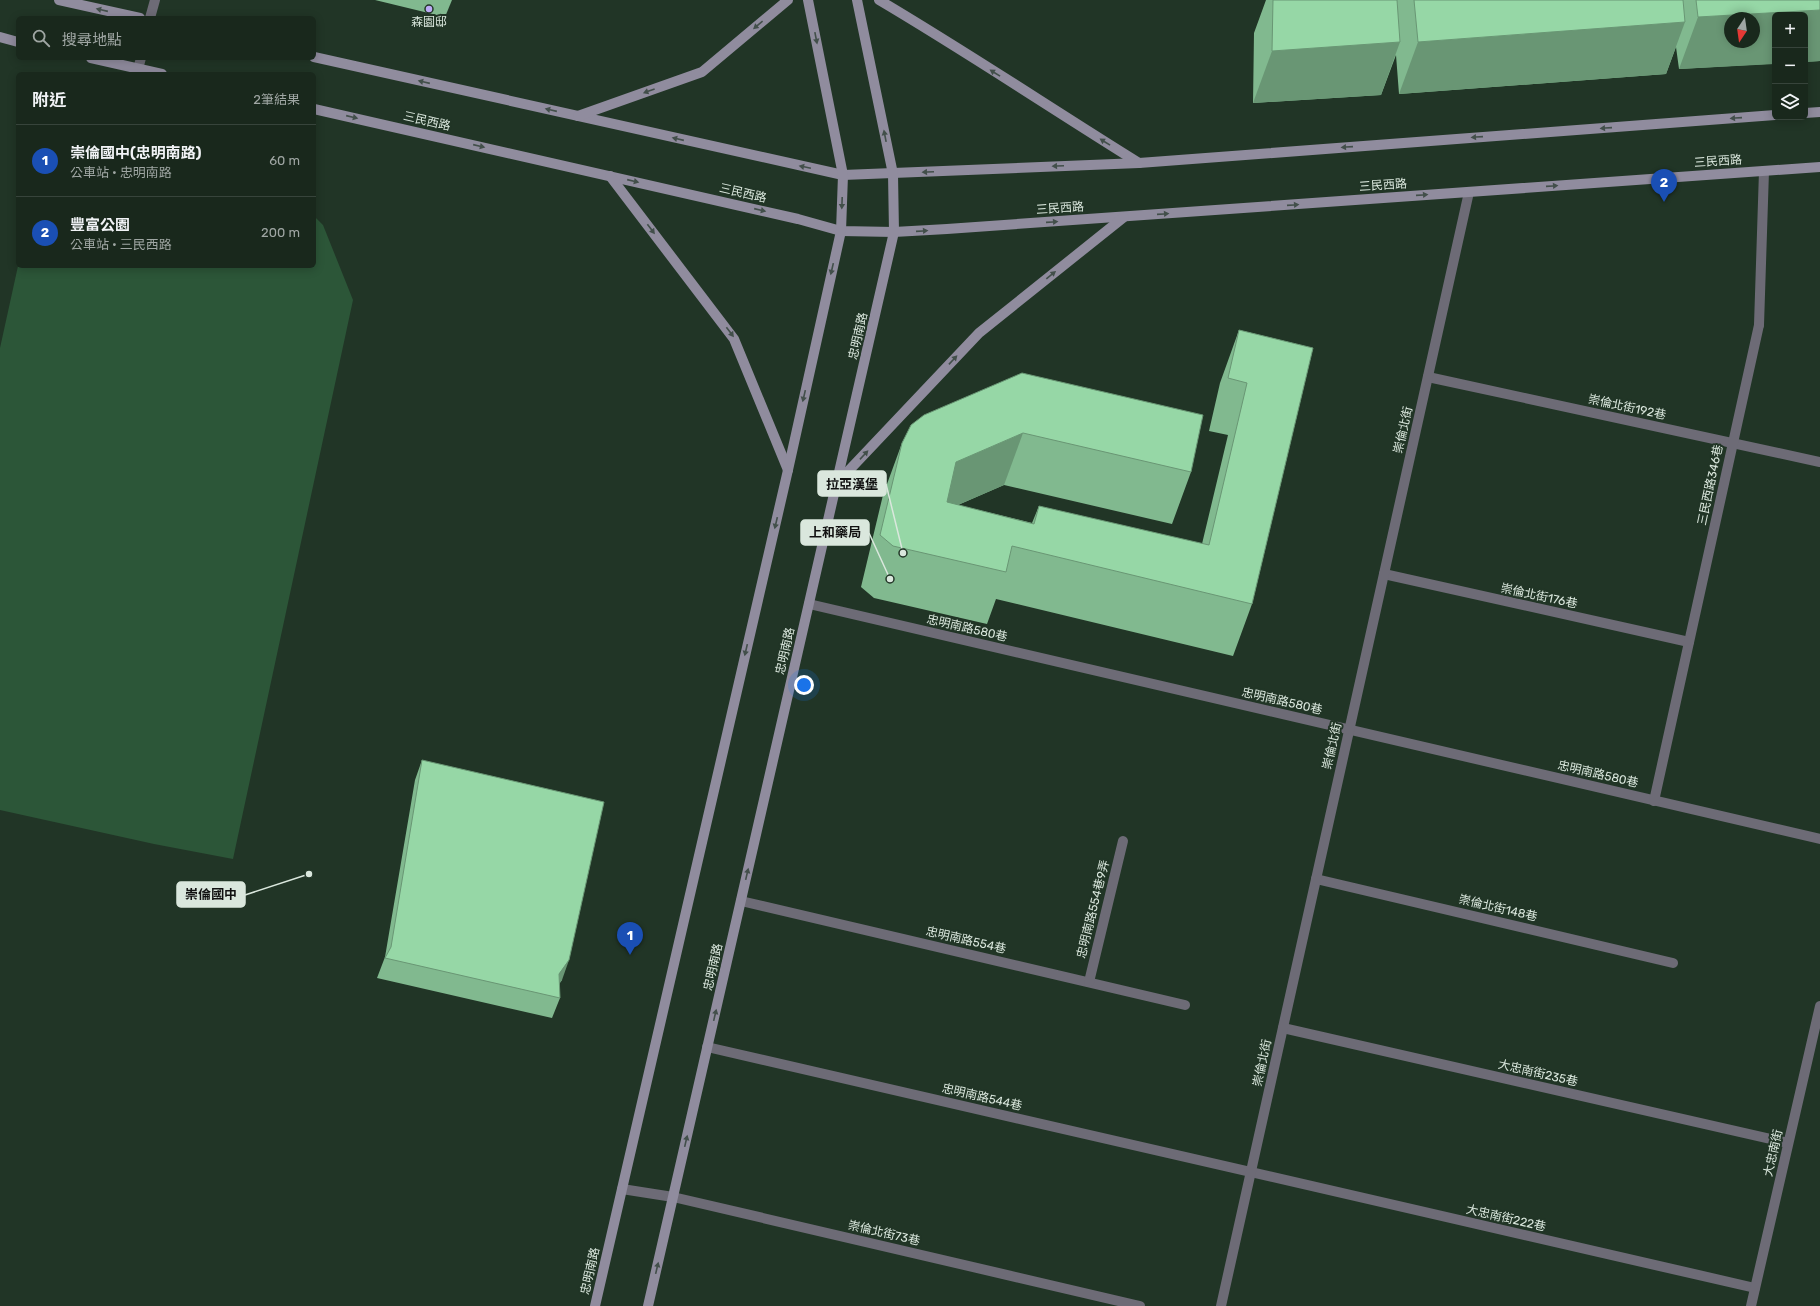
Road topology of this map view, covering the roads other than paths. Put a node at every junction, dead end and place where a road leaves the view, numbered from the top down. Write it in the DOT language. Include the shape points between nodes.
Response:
graph roads {
  1 [pos="59,0"];
  2 [pos="154,0"];
  3 [pos="788,0"];
  4 [pos="808,0"];
  5 [pos="857,0"];
  6 [pos="879,0"];
  7 [pos="131,16"];
  8 [pos="150,16"];
  9 [pos="0,38"];
  10 [pos="16,42"];
  11 [pos="316,57"];
  12 [pos="100,60"];
  13 [pos="140,60"];
  14 [pos="138,69"];
  15 [pos="152,72"];
  16 [pos="316,108"];
  17 [pos="1820,112"];
  18 [pos="1808,113"];
  19 [pos="1772,115"];
  20 [pos="578,116"];
  21 [pos="1139,162"];
  22 [pos="1820,167"];
  23 [pos="1764,171"];
  24 [pos="893,174"];
  25 [pos="843,175"];
  26 [pos="610,176"];
  27 [pos="1469,192"];
  28 [pos="1124,217"];
  29 [pos="841,231"];
  30 [pos="894,232"];
  31 [pos="1428,377"];
  32 [pos="1733,444"];
  33 [pos="1820,462"];
  34 [pos="788,470"];
  35 [pos="837,483"];
  36 [pos="1384,574"];
  37 [pos="809,604"];
  38 [pos="1689,642"];
  39 [pos="1349,730"];
  40 [pos="1654,801"];
  41 [pos="1820,839"];
  42 [pos="1123,841"];
  43 [pos="1316,879"];
  44 [pos="741,901"];
  45 [pos="1673,963"];
  46 [pos="1089,982"];
  47 [pos="1184,1006"];
  48 [pos="1820,1006"];
  49 [pos="1283,1028"];
  50 [pos="707,1047"];
  51 [pos="1788,1143"];
  52 [pos="1251,1173"];
  53 [pos="622,1189"];
  54 [pos="673,1197"];
  55 [pos="1755,1288"];
  56 [pos="595,1306"];
  57 [pos="648,1306"];
  58 [pos="1140,1306"];
  59 [pos="1221,1306"];
  60 [pos="1751,1306"];
  7 -- 1 [label="street, one-way"];
  2 -- 8 [label="street"];
  3 -- 20 [label="street, one-way" via="702,72"];
  4 -- 25 [label="street, 忠明南路, one-way"];
  24 -- 5 [label="street, 忠明南路, one-way"];
  21 -- 6 [label="street, one-way"];
  9 -- 10 [label="street"];
  20 -- 11 [label="street, one-way"];
  12 -- 14 [label="street"];
  13 -- 14 [label="street"];
  14 -- 15 [label="street"];
  16 -- 26 [label="street, 三民西路, one-way"];
  17 -- 18 [label="street"];
  19 -- 21 [label="street, one-way"];
  25 -- 20 [label="street, one-way"];
  21 -- 24 [label="street, one-way"];
  22 -- 23 [label="street, 三民西路"];
  27 -- 23 [label="street, 三民西路, one-way"];
  23 -- 32 [label="street, 三民西路346巷" via="1759,325"];
  24 -- 25 [label="street"];
  24 -- 30 [label="street, 忠明南路"];
  25 -- 29 [label="street, 忠明南路, one-way"];
  26 -- 29 [label="street, 三民西路, one-way"];
  26 -- 34 [label="street, one-way" via="734,339"];
  28 -- 27 [label="street, 三民西路, one-way"];
  27 -- 31 [label="street, 崇倫北街"];
  30 -- 28 [label="street, 三民西路, one-way"];
  35 -- 28 [label="street, one-way" via="979,333"];
  29 -- 30 [label="street, 三民西路"];
  29 -- 34 [label="street, 忠明南路, one-way"];
  30 -- 35 [label="street, 忠明南路"];
  31 -- 32 [label="street, 崇倫北街192巷"];
  31 -- 36 [label="street, 崇倫北街"];
  32 -- 33 [label="street, 崇倫北街192巷"];
  32 -- 38 [label="street, 三民西路346巷"];
  34 -- 53 [label="street, 忠明南路, one-way"];
  35 -- 37 [label="street, 忠明南路"];
  36 -- 38 [label="street, 崇倫北街176巷"];
  36 -- 39 [label="street, 崇倫北街"];
  37 -- 39 [label="street, 忠明南路580巷"];
  44 -- 37 [label="street, 忠明南路, one-way"];
  38 -- 40 [label="street, 三民西路346巷"];
  39 -- 40 [label="street, 忠明南路580巷"];
  39 -- 43 [label="street, 崇倫北街"];
  40 -- 41 [label="street, 忠明南路580巷"];
  42 -- 46 [label="street, 忠明南路554巷9弄"];
  43 -- 45 [label="street, 崇倫北街148巷"];
  43 -- 49 [label="street, 崇倫北街"];
  44 -- 46 [label="street, 忠明南路554巷"];
  50 -- 44 [label="street, 忠明南路, one-way"];
  46 -- 47 [label="street, 忠明南路554巷"];
  48 -- 51 [label="street, 大忠南街"];
  49 -- 51 [label="street, 大忠南街235巷"];
  49 -- 52 [label="street, 崇倫北街"];
  50 -- 52 [label="street, 忠明南路544巷"];
  54 -- 50 [label="street, 忠明南路, one-way"];
  51 -- 55 [label="street, 大忠南街"];
  52 -- 55 [label="street, 大忠南街222巷"];
  52 -- 59 [label="street, 崇倫北街"];
  53 -- 54 [label="street, 崇倫北街73巷"];
  53 -- 56 [label="street, 忠明南路"];
  57 -- 54 [label="street, 忠明南路, one-way"];
  54 -- 58 [label="street, 崇倫北街73巷"];
  55 -- 60 [label="street, 大忠南街"];
}
